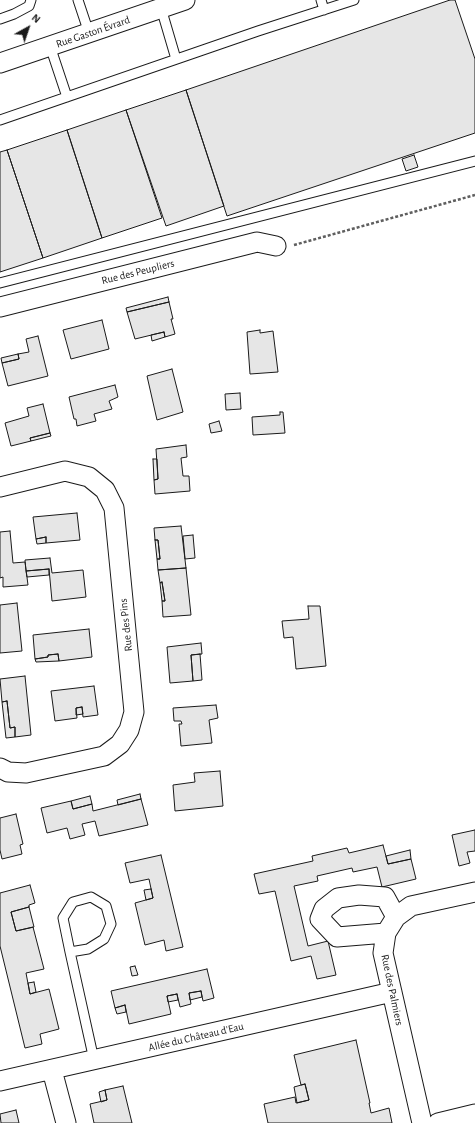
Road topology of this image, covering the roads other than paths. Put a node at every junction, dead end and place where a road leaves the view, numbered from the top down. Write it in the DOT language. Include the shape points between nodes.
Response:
graph roads {
  1 [pos="31,0"];
  2 [pos="78,0"];
  3 [pos="185,0"];
  4 [pos="321,0"];
  5 [pos="354,0"];
  6 [pos="162,8"];
  7 [pos="324,10"];
  8 [pos="0,19"];
  9 [pos="89,33"];
  10 [pos="50,46"];
  11 [pos="176,59"];
  12 [pos="0,63"];
  13 [pos="67,97"];
  14 [pos="0,120"];
  15 [pos="475,161"];
  16 [pos="276,246"];
  17 [pos="0,283"];
  18 [pos="0,308"];
  19 [pos="0,487"];
  20 [pos="0,768"];
  21 [pos="475,892"];
  22 [pos="70,952"];
  23 [pos="392,992"];
  24 [pos="94,1060"];
  25 [pos="52,1070"];
  26 [pos="0,1081"];
  27 [pos="475,1114"];
  28 [pos="66,1123"];
  29 [pos="422,1123"];
  30 [pos="438,1123"];
  1 -- 8 [label="lane" via="29,6"];
  2 -- 9 [label="lane"];
  3 -- 6 [label="street, Rue Gaston Évrard"];
  4 -- 7 [label="lane"];
  5 -- 7 [label="lane"];
  6 -- 9 [label="street, Rue Gaston Évrard"];
  6 -- 11 [label="lane"];
  7 -- 11 [label="lane"];
  9 -- 10 [label="street, Rue Gaston Évrard"];
  10 -- 12 [label="street, Rue Gaston Évrard"];
  10 -- 13 [label="lane"];
  11 -- 13 [label="lane"];
  13 -- 14 [label="lane"];
  15 -- 17 [label="lane"];
  16 -- 18 [label="street, Rue des Peupliers" via="257,242"];
  19 -- 20 [label="street, Rue des Pins" via="65,471 89,476 105,490 114,508 134,712 129,730 120,744 104,756 26,773 8,772"];
  21 -- 23 [label="street, Rue des Palmiers" via="411,906 391,925 383,953"];
  22 -- 22 [label="lane" via="63,918 73,902 91,897 106,906 111,924 104,939 88,949"];
  22 -- 24 [label="lane"];
  23 -- 24 [label="street, Allée du Château d'Eau"];
  23 -- 29 [label="street, Rue des Palmiers"];
  24 -- 25 [label="street, Allée du Château d'Eau"];
  25 -- 26 [label="street, Allée du Château d'Eau"];
  25 -- 28 [label="street"];
  27 -- 30 [label="street"];
}
